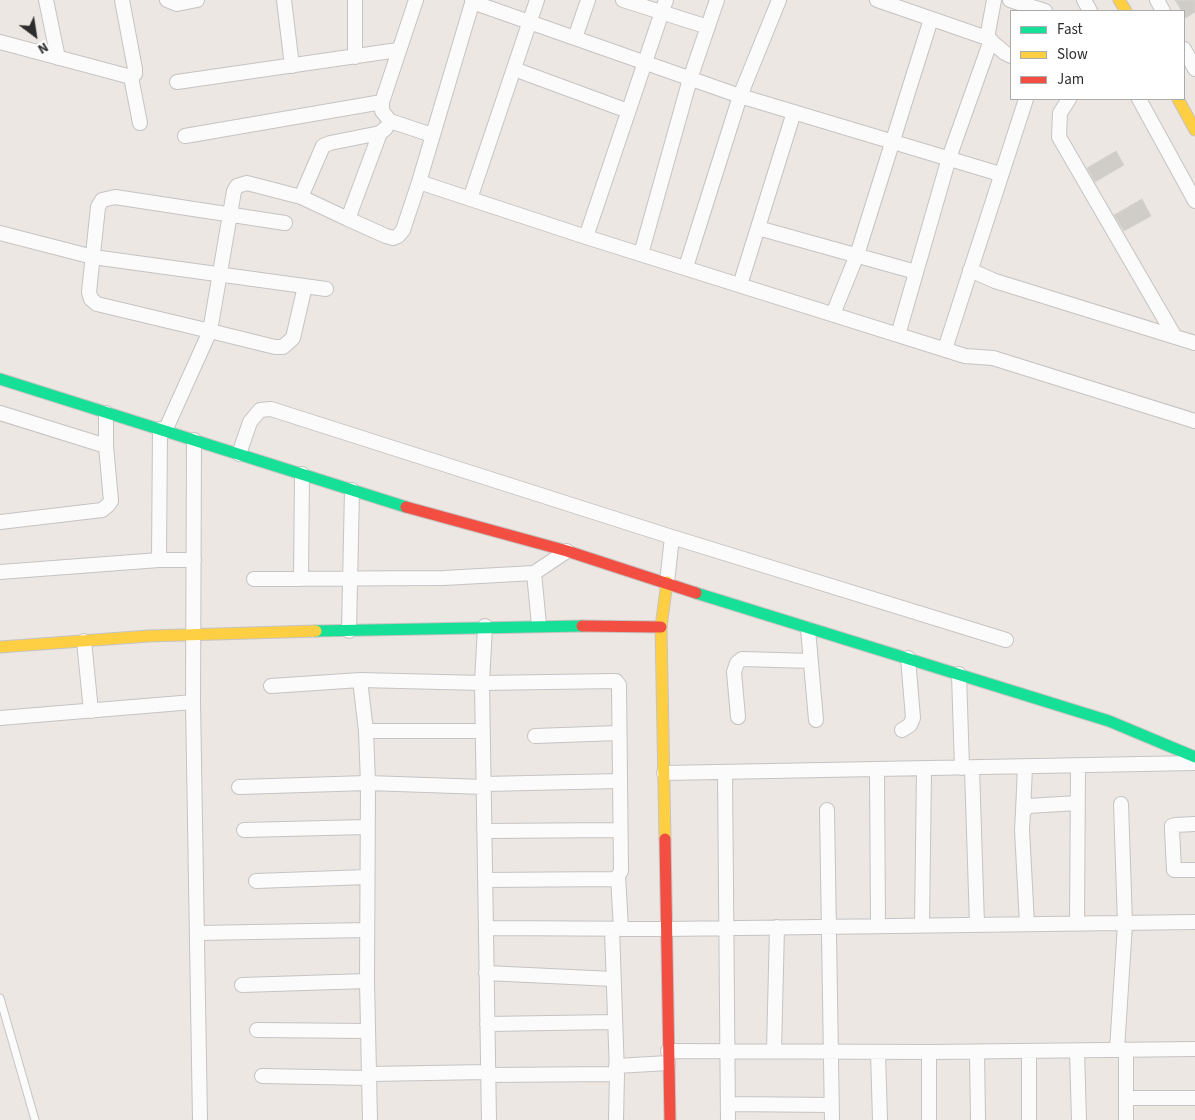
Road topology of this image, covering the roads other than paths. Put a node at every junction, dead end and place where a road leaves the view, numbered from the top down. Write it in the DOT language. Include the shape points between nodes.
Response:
graph roads {
  1 [pos="46,0"];
  2 [pos="122,0"];
  3 [pos="167,0"];
  4 [pos="197,0"];
  5 [pos="284,0"];
  6 [pos="355,0"];
  7 [pos="416,0"];
  8 [pos="537,0"];
  9 [pos="588,0"];
  10 [pos="623,0"];
  11 [pos="718,0"];
  12 [pos="779,0"];
  13 [pos="877,0"];
  14 [pos="994,0"];
  15 [pos="1010,0"];
  16 [pos="472,1"];
  17 [pos="664,6"];
  18 [pos="1042,10"];
  19 [pos="931,19"];
  20 [pos="530,22"];
  21 [pos="708,27"];
  22 [pos="575,38"];
  23 [pos="989,39"];
  24 [pos="0,42"];
  25 [pos="398,50"];
  26 [pos="1185,51"];
  27 [pos="1010,56"];
  28 [pos="355,57"];
  29 [pos="58,58"];
  30 [pos="644,63"];
  31 [pos="292,66"];
  32 [pos="514,69"];
  33 [pos="1195,69"];
  34 [pos="131,77"];
  35 [pos="690,79"];
  36 [pos="178,82"];
  37 [pos="740,96"];
  38 [pos="1026,100"];
  39 [pos="1068,100"];
  40 [pos="1140,100"];
  41 [pos="1179,100"];
  42 [pos="382,102"];
  43 [pos="628,111"];
  44 [pos="794,112"];
  45 [pos="390,121"];
  46 [pos="140,122"];
  47 [pos="1195,130"];
  48 [pos="380,133"];
  49 [pos="432,135"];
  50 [pos="185,136"];
  51 [pos="892,142"];
  52 [pos="949,158"];
  53 [pos="1000,174"];
  54 [pos="419,182"];
  55 [pos="301,197"];
  56 [pos="470,199"];
  57 [pos="1195,201"];
  58 [pos="231,215"];
  59 [pos="348,219"];
  60 [pos="285,223"];
  61 [pos="758,228"];
  62 [pos="0,233"];
  63 [pos="586,237"];
  64 [pos="641,254"];
  65 [pos="857,255"];
  66 [pos="93,257"];
  67 [pos="686,267"];
  68 [pos="970,270"];
  69 [pos="916,272"];
  70 [pos="220,275"];
  71 [pos="740,285"];
  72 [pos="305,286"];
  73 [pos="326,289"];
  74 [pos="833,314"];
  75 [pos="210,331"];
  76 [pos="898,335"];
  77 [pos="1175,337"];
  78 [pos="1195,342"];
  79 [pos="945,350"];
  80 [pos="0,379"];
  81 [pos="106,413"];
  82 [pos="0,414"];
  83 [pos="1195,421"];
  84 [pos="163,430"];
  85 [pos="194,440"];
  86 [pos="106,446"];
  87 [pos="239,454"];
  88 [pos="302,474"];
  89 [pos="352,490"];
  90 [pos="0,522"];
  91 [pos="672,537"];
  92 [pos="567,550"];
  93 [pos="159,560"];
  94 [pos="194,560"];
  95 [pos="0,572"];
  96 [pos="534,573"];
  97 [pos="254,579"];
  98 [pos="301,579"];
  99 [pos="350,579"];
  100 [pos="667,582"];
  101 [pos="539,625"];
  102 [pos="485,626"];
  103 [pos="662,627"];
  104 [pos="808,629"];
  105 [pos="349,631"];
  106 [pos="194,634"];
  107 [pos="1006,640"];
  108 [pos="84,641"];
  109 [pos="0,647"];
  110 [pos="908,658"];
  111 [pos="811,661"];
  112 [pos="959,674"];
  113 [pos="360,680"];
  114 [pos="482,682"];
  115 [pos="271,686"];
  116 [pos="193,702"];
  117 [pos="91,711"];
  118 [pos="738,717"];
  119 [pos="0,718"];
  120 [pos="816,720"];
  121 [pos="902,730"];
  122 [pos="366,731"];
  123 [pos="483,731"];
  124 [pos="618,733"];
  125 [pos="535,736"];
  126 [pos="1195,757"];
  127 [pos="1195,764"];
  128 [pos="1078,766"];
  129 [pos="1025,767"];
  130 [pos="967,768"];
  131 [pos="924,769"];
  132 [pos="877,770"];
  133 [pos="725,772"];
  134 [pos="664,773"];
  135 [pos="620,781"];
  136 [pos="368,783"];
  137 [pos="484,785"];
  138 [pos="239,786"];
  139 [pos="1077,803"];
  140 [pos="1121,804"];
  141 [pos="827,810"];
  142 [pos="1023,812"];
  143 [pos="1195,824"];
  144 [pos="366,827"];
  145 [pos="244,830"];
  146 [pos="619,830"];
  147 [pos="484,831"];
  148 [pos="1195,870"];
  149 [pos="618,876"];
  150 [pos="367,877"];
  151 [pos="485,880"];
  152 [pos="256,881"];
  153 [pos="1195,922"];
  154 [pos="1027,924"];
  155 [pos="1077,924"];
  156 [pos="1125,924"];
  157 [pos="922,925"];
  158 [pos="977,925"];
  159 [pos="829,926"];
  160 [pos="878,926"];
  161 [pos="777,927"];
  162 [pos="486,928"];
  163 [pos="726,928"];
  164 [pos="616,929"];
  165 [pos="666,929"];
  166 [pos="367,930"];
  167 [pos="198,933"];
  168 [pos="486,973"];
  169 [pos="613,979"];
  170 [pos="367,981"];
  171 [pos="242,985"];
  172 [pos="0,998"];
  173 [pos="614,1022"];
  174 [pos="487,1024"];
  175 [pos="257,1030"];
  176 [pos="368,1030"];
  177 [pos="1195,1049"];
  178 [pos="1122,1050"];
  179 [pos="728,1051"];
  180 [pos="774,1051"];
  181 [pos="1030,1051"];
  182 [pos="1077,1051"];
  183 [pos="832,1052"];
  184 [pos="878,1052"];
  185 [pos="929,1052"];
  186 [pos="977,1052"];
  187 [pos="668,1057"];
  188 [pos="616,1070"];
  189 [pos="488,1074"];
  190 [pos="262,1076"];
  191 [pos="369,1076"];
  192 [pos="1126,1098"];
  193 [pos="1195,1098"];
  194 [pos="728,1104"];
  195 [pos="832,1105"];
  196 [pos="35,1120"];
  197 [pos="200,1120"];
  198 [pos="370,1120"];
  199 [pos="488,1120"];
  200 [pos="616,1120"];
  201 [pos="670,1120"];
  202 [pos="728,1120"];
  203 [pos="832,1120"];
  204 [pos="880,1120"];
  205 [pos="929,1120"];
  206 [pos="978,1120"];
  207 [pos="1029,1120"];
  208 [pos="1079,1120"];
  209 [pos="1126,1120"];
  1 -- 29 [label="street"];
  2 -- 34 [label="street" via="135,69"];
  3 -- 4 [label="street" via="177,4"];
  5 -- 31 [label="street"];
  6 -- 28 [label="street"];
  7 -- 25 [label="street"];
  8 -- 20 [label="street"];
  9 -- 22 [label="street"];
  10 -- 17 [label="street"];
  11 -- 21 [label="street"];
  12 -- 37 [label="street"];
  13 -- 19 [label="street"];
  14 -- 23 [label="street"];
  15 -- 18 [label="street"];
  16 -- 20 [label="street"];
  16 -- 49 [label="street"];
  17 -- 21 [label="street"];
  17 -- 30 [label="street"];
  19 -- 23 [label="street"];
  19 -- 51 [label="street"];
  20 -- 22 [label="street"];
  20 -- 32 [label="street"];
  21 -- 35 [label="street"];
  22 -- 30 [label="street"];
  23 -- 27 [label="street"];
  23 -- 52 [label="street"];
  24 -- 29 [label="street"];
  25 -- 28 [label="street"];
  25 -- 42 [label="street"];
  26 -- 33 [label="street"];
  28 -- 31 [label="street"];
  29 -- 34 [label="street"];
  30 -- 35 [label="street"];
  30 -- 43 [label="street"];
  31 -- 36 [label="street"];
  32 -- 43 [label="street"];
  32 -- 56 [label="street"];
  34 -- 46 [label="street"];
  35 -- 37 [label="street"];
  35 -- 64 [label="street"];
  37 -- 44 [label="street"];
  37 -- 67 [label="street"];
  38 -- 53 [label="street"];
  39 -- 77 [label="street" via="1060,112 1059,138"];
  40 -- 57 [label="street"];
  41 -- 47 [label="street"];
  42 -- 45 [label="street" via="382,111"];
  42 -- 50 [label="street"];
  43 -- 63 [label="street"];
  44 -- 51 [label="street"];
  44 -- 61 [label="street"];
  45 -- 48 [label="street"];
  45 -- 49 [label="street"];
  48 -- 55 [label="street" via="323,146"];
  48 -- 59 [label="street"];
  49 -- 54 [label="street"];
  51 -- 52 [label="street"];
  51 -- 65 [label="street"];
  52 -- 53 [label="street"];
  52 -- 69 [label="street"];
  53 -- 68 [label="street"];
  54 -- 56 [label="street"];
  54 -- 59 [label="street" via="398,236 386,236"];
  55 -- 58 [label="street" via="240,184 234,192"];
  55 -- 59 [label="street"];
  56 -- 63 [label="street"];
  58 -- 60 [label="street"];
  58 -- 66 [label="street" via="107,197 98,207"];
  58 -- 70 [label="street"];
  61 -- 65 [label="street"];
  61 -- 71 [label="street"];
  62 -- 66 [label="street"];
  63 -- 64 [label="street"];
  64 -- 67 [label="street"];
  65 -- 69 [label="street"];
  65 -- 74 [label="street"];
  66 -- 70 [label="street"];
  66 -- 75 [label="street" via="89,292 97,304"];
  67 -- 71 [label="street"];
  68 -- 77 [label="street"];
  68 -- 79 [label="street"];
  69 -- 76 [label="street"];
  70 -- 72 [label="street"];
  70 -- 75 [label="street"];
  71 -- 74 [label="street"];
  72 -- 73 [label="street"];
  72 -- 75 [label="street" via="293,338 283,347 275,348"];
  74 -- 76 [label="street"];
  75 -- 84 [label="street"];
  76 -- 79 [label="street"];
  77 -- 78 [label="street"];
  79 -- 83 [label="street" via="965,356 994,358"];
  80 -- 81 [label="street"];
  81 -- 84 [label="street"];
  81 -- 86 [label="street"];
  82 -- 86 [label="street"];
  84 -- 85 [label="street"];
  84 -- 93 [label="street"];
  85 -- 87 [label="street"];
  85 -- 94 [label="street"];
  86 -- 90 [label="street" via="111,501 102,510"];
  87 -- 88 [label="street"];
  87 -- 91 [label="street" via="250,422 260,410 271,409"];
  88 -- 89 [label="street"];
  88 -- 98 [label="street"];
  89 -- 92 [label="street" via="450,520"];
  89 -- 99 [label="street"];
  91 -- 100 [label="street"];
  91 -- 107 [label="street"];
  92 -- 96 [label="street"];
  92 -- 100 [label="street"];
  93 -- 94 [label="street"];
  93 -- 95 [label="street"];
  94 -- 106 [label="street"];
  96 -- 99 [label="street"];
  96 -- 101 [label="street"];
  97 -- 98 [label="street"];
  98 -- 99 [label="street"];
  99 -- 105 [label="street"];
  100 -- 103 [label="street"];
  100 -- 104 [label="street"];
  101 -- 102 [label="street"];
  101 -- 103 [label="street"];
  102 -- 105 [label="street"];
  102 -- 114 [label="street"];
  103 -- 134 [label="street"];
  104 -- 110 [label="street"];
  104 -- 111 [label="street"];
  105 -- 106 [label="street"];
  106 -- 108 [label="street"];
  106 -- 116 [label="street"];
  108 -- 109 [label="street"];
  108 -- 117 [label="street"];
  110 -- 112 [label="street"];
  110 -- 121 [label="street" via="913,718 910,725"];
  111 -- 118 [label="street" via="742,658 734,672"];
  111 -- 120 [label="street"];
  112 -- 126 [label="street" via="1109,721"];
  112 -- 130 [label="street"];
  113 -- 114 [label="street"];
  113 -- 115 [label="street"];
  113 -- 122 [label="street"];
  114 -- 123 [label="street"];
  114 -- 124 [label="street" via="616,681 619,685"];
  116 -- 117 [label="street"];
  116 -- 167 [label="street"];
  117 -- 119 [label="street"];
  122 -- 123 [label="street"];
  122 -- 136 [label="street"];
  123 -- 137 [label="street"];
  124 -- 125 [label="street"];
  124 -- 135 [label="street"];
  127 -- 128 [label="street"];
  128 -- 129 [label="street"];
  128 -- 139 [label="street"];
  129 -- 130 [label="street"];
  129 -- 142 [label="street"];
  130 -- 131 [label="street"];
  130 -- 158 [label="street"];
  131 -- 132 [label="street"];
  131 -- 157 [label="street"];
  132 -- 133 [label="street"];
  132 -- 160 [label="street"];
  133 -- 134 [label="street"];
  133 -- 163 [label="street"];
  134 -- 165 [label="street"];
  135 -- 137 [label="street"];
  135 -- 146 [label="street"];
  136 -- 137 [label="street"];
  136 -- 138 [label="street"];
  136 -- 144 [label="street"];
  137 -- 147 [label="street"];
  139 -- 142 [label="street" via="1028,806"];
  139 -- 155 [label="street"];
  140 -- 156 [label="street"];
  141 -- 159 [label="street"];
  142 -- 154 [label="street"];
  143 -- 148 [label="street" via="1172,826 1174,870"];
  144 -- 145 [label="street"];
  144 -- 150 [label="street"];
  146 -- 147 [label="street"];
  146 -- 149 [label="street" via="621,871"];
  147 -- 151 [label="street"];
  149 -- 151 [label="street" via="614,879"];
  149 -- 164 [label="street"];
  150 -- 152 [label="street"];
  150 -- 166 [label="street"];
  151 -- 162 [label="street"];
  153 -- 156 [label="street"];
  154 -- 155 [label="street"];
  154 -- 158 [label="street"];
  155 -- 156 [label="street"];
  156 -- 178 [label="street"];
  157 -- 158 [label="street"];
  157 -- 160 [label="street"];
  159 -- 160 [label="street"];
  159 -- 161 [label="street"];
  159 -- 183 [label="street"];
  161 -- 163 [label="street"];
  161 -- 180 [label="street"];
  162 -- 164 [label="street"];
  162 -- 168 [label="street"];
  163 -- 165 [label="street"];
  163 -- 179 [label="street"];
  164 -- 165 [label="street"];
  164 -- 169 [label="street"];
  165 -- 187 [label="street"];
  166 -- 167 [label="street"];
  166 -- 170 [label="street"];
  167 -- 197 [label="street"];
  168 -- 169 [label="street"];
  168 -- 174 [label="street"];
  169 -- 173 [label="street"];
  170 -- 171 [label="street"];
  170 -- 176 [label="street"];
  172 -- 196 [label="lane"];
  173 -- 174 [label="street"];
  173 -- 188 [label="street"];
  174 -- 189 [label="street"];
  175 -- 176 [label="street"];
  176 -- 191 [label="street"];
  177 -- 178 [label="street"];
  178 -- 182 [label="street"];
  178 -- 192 [label="street"];
  179 -- 180 [label="street"];
  179 -- 187 [label="street"];
  179 -- 194 [label="street"];
  180 -- 183 [label="street"];
  181 -- 182 [label="street"];
  181 -- 186 [label="street"];
  181 -- 207 [label="street"];
  182 -- 208 [label="street"];
  183 -- 184 [label="street"];
  183 -- 195 [label="street"];
  184 -- 185 [label="street"];
  184 -- 204 [label="street"];
  185 -- 186 [label="street"];
  185 -- 205 [label="street"];
  186 -- 206 [label="street"];
  187 -- 188 [label="street"];
  187 -- 201 [label="street"];
  188 -- 189 [label="street"];
  188 -- 200 [label="street"];
  189 -- 191 [label="street"];
  189 -- 199 [label="street"];
  190 -- 191 [label="street"];
  191 -- 198 [label="street"];
  192 -- 193 [label="street"];
  192 -- 209 [label="street"];
  194 -- 195 [label="street"];
  194 -- 202 [label="street"];
  195 -- 203 [label="street"];
}
